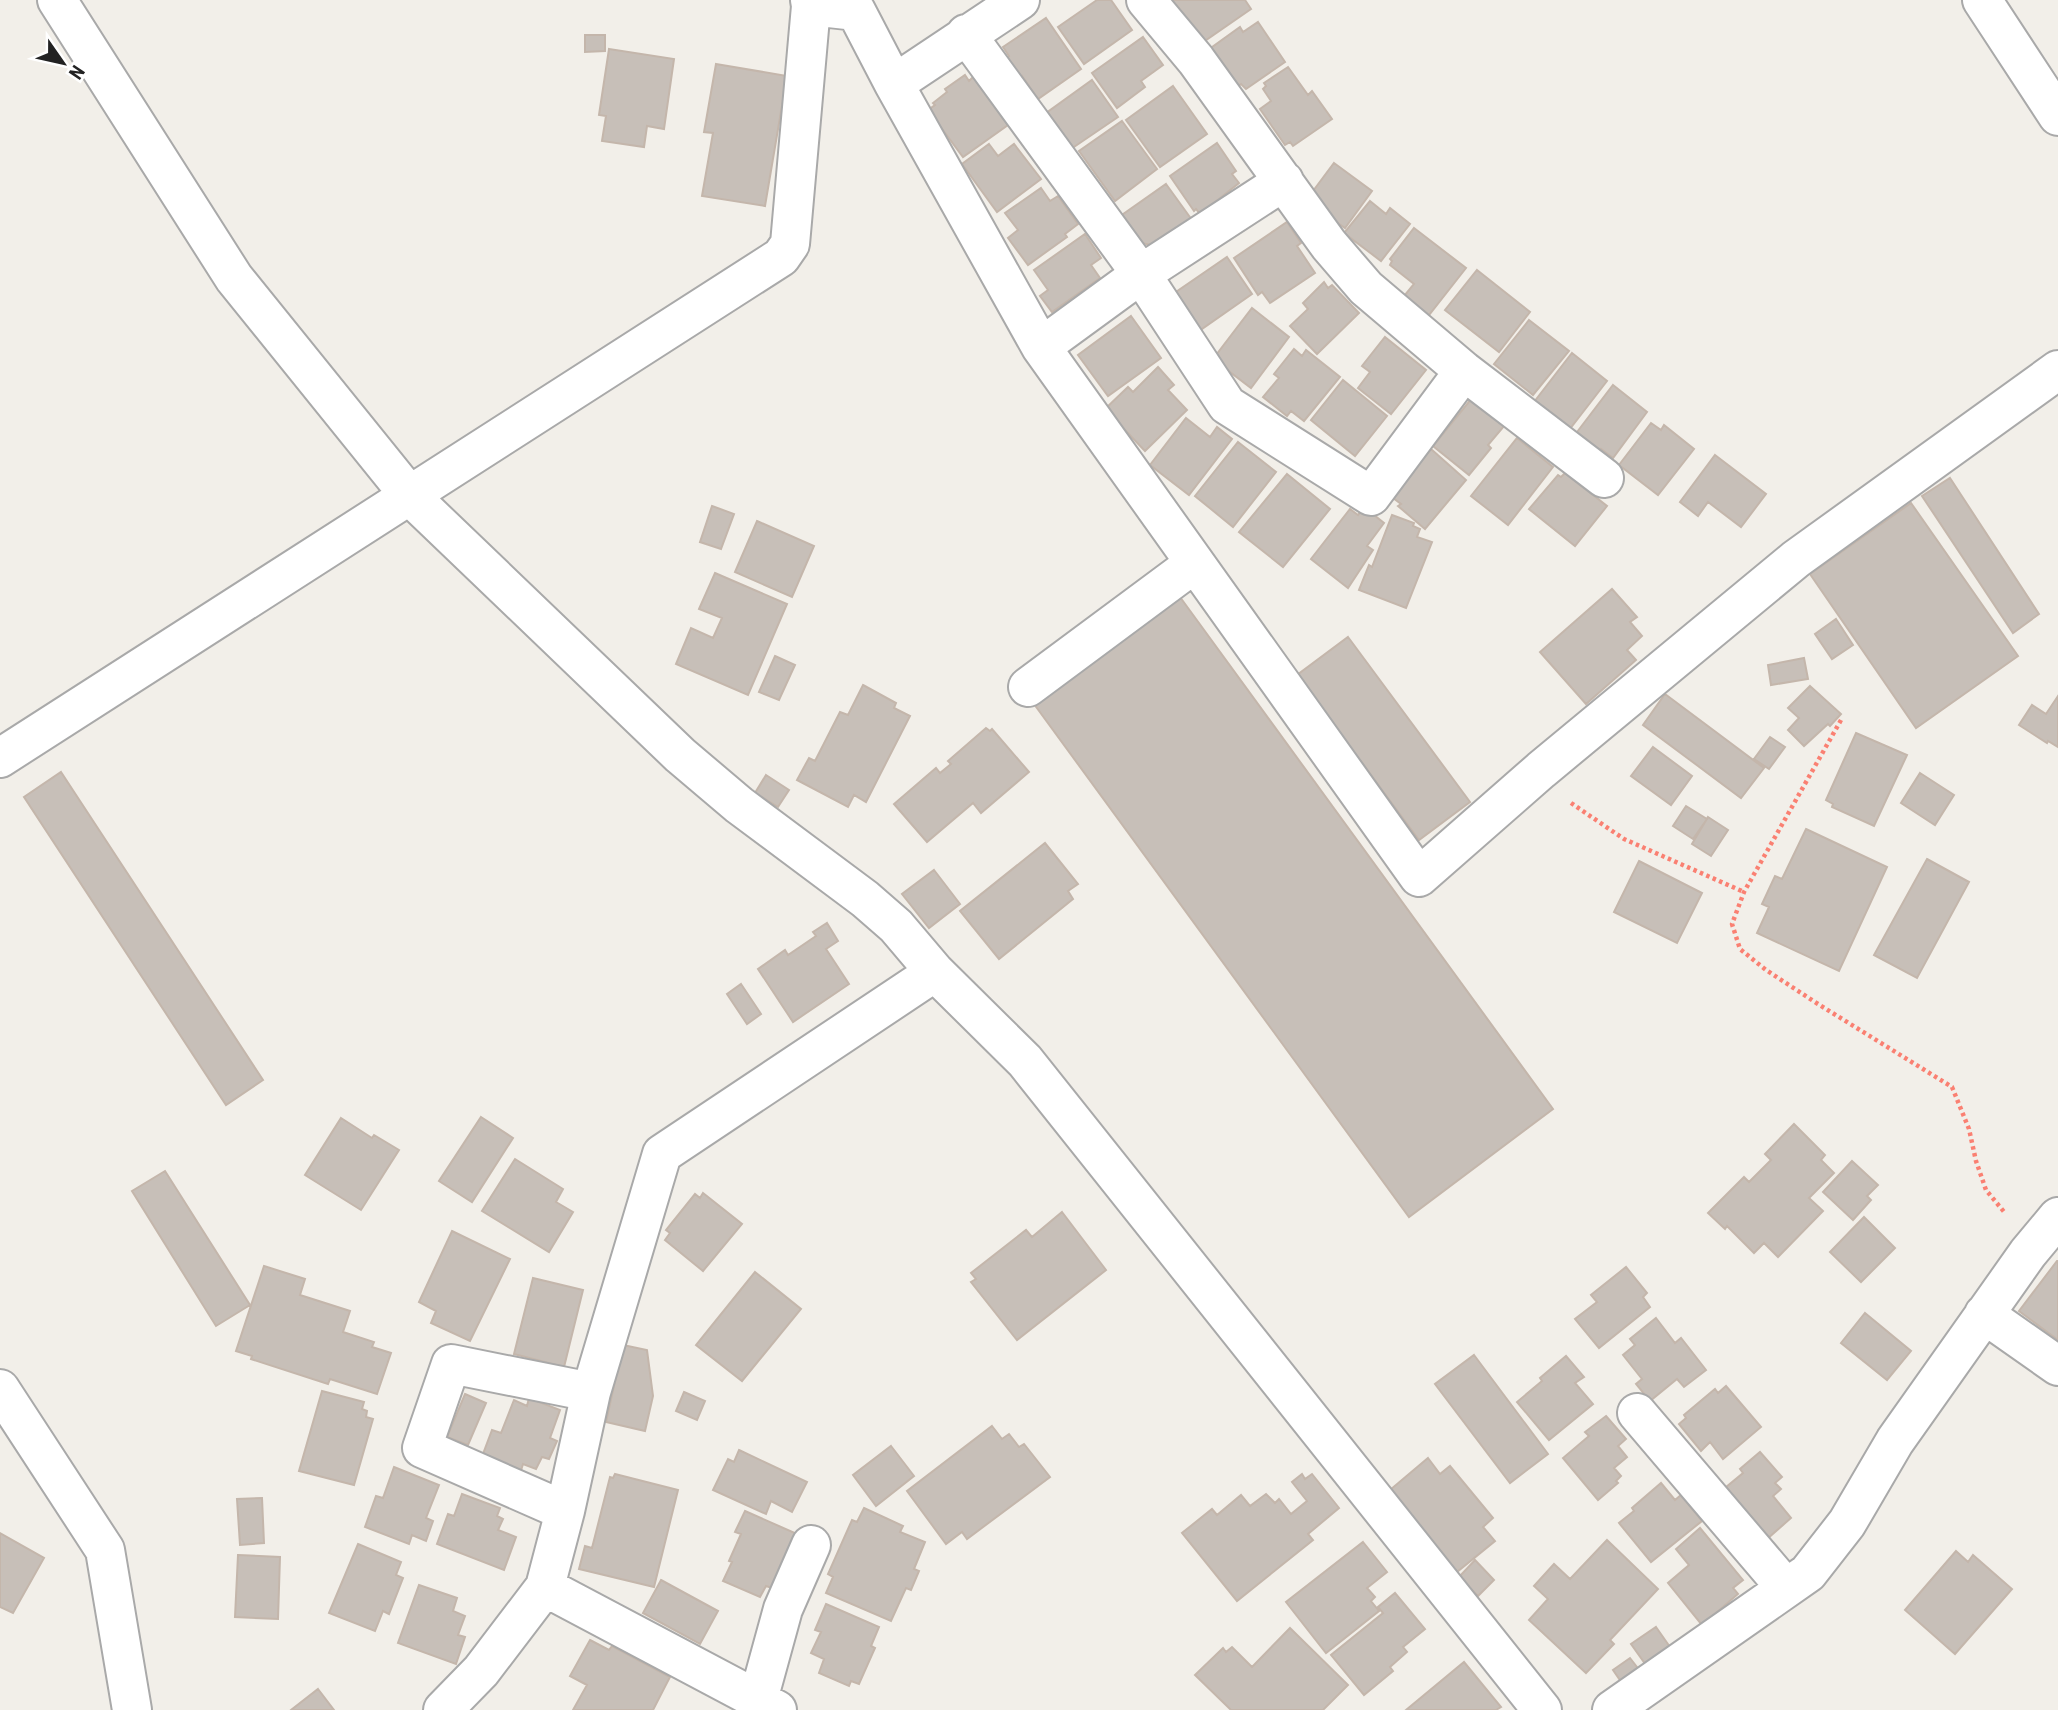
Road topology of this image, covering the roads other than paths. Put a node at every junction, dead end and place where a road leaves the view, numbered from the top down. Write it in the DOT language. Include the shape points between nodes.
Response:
graph roads {
  1 [pos="57,0"];
  2 [pos="1020,0"];
  3 [pos="1146,0"];
  4 [pos="1982,0"];
  5 [pos="810,3"];
  6 [pos="966,34"];
  7 [pos="894,84"];
  8 [pos="2058,116"];
  9 [pos="1284,181"];
  10 [pos="1142,274"];
  11 [pos="1041,347"];
  12 [pos="2058,370"];
  13 [pos="1464,371"];
  14 [pos="1604,478"];
  15 [pos="410,496"];
  16 [pos="1195,563"];
  17 [pos="1027,687"];
  18 [pos="0,758"];
  19 [pos="935,972"];
  20 [pos="2058,1217"];
  21 [pos="1984,1314"];
  22 [pos="2058,1366"];
  23 [pos="0,1389"];
  24 [pos="591,1392"];
  25 [pos="1637,1413"];
  26 [pos="565,1511"];
  27 [pos="811,1545"];
  28 [pos="545,1587"];
  29 [pos="1786,1588"];
  30 [pos="767,1705"];
  31 [pos="132,1710"];
  32 [pos="443,1710"];
  33 [pos="1542,1710"];
  34 [pos="1612,1710"];
  1 -- 15 [label="street" via="234,278"];
  2 -- 6 [label="street"];
  3 -- 9 [label="street"];
  4 -- 8 [label="street"];
  5 -- 7 [label="street" via="856,11"];
  5 -- 15 [label="street" via="790,244 781,257"];
  6 -- 7 [label="street"];
  6 -- 10 [label="street"];
  7 -- 11 [label="street"];
  9 -- 10 [label="street"];
  9 -- 13 [label="street" via="1366,288"];
  10 -- 11 [label="street"];
  10 -- 13 [label="street" via="1227,405 1371,496"];
  11 -- 16 [label="street"];
  12 -- 16 [label="street" via="1796,559 1419,877"];
  13 -- 14 [label="street"];
  15 -- 18 [label="street"];
  15 -- 19 [label="street" via="680,755 896,926"];
  16 -- 17 [label="street"];
  19 -- 24 [label="street" via="662,1154"];
  19 -- 33 [label="street" via="1025,1061"];
  20 -- 21 [label="street"];
  21 -- 22 [label="street"];
  21 -- 29 [label="street" via="1895,1441 1847,1523 1808,1573"];
  23 -- 31 [label="street" via="105,1550"];
  24 -- 26 [label="street"];
  24 -- 26 [label="street" via="451,1364 422,1448"];
  25 -- 29 [label="street"];
  26 -- 28 [label="street"];
  27 -- 30 [label="street" via="783,1609"];
  28 -- 30 [label="street"];
  28 -- 32 [label="street" via="481,1671"];
  29 -- 34 [label="street"];
}
